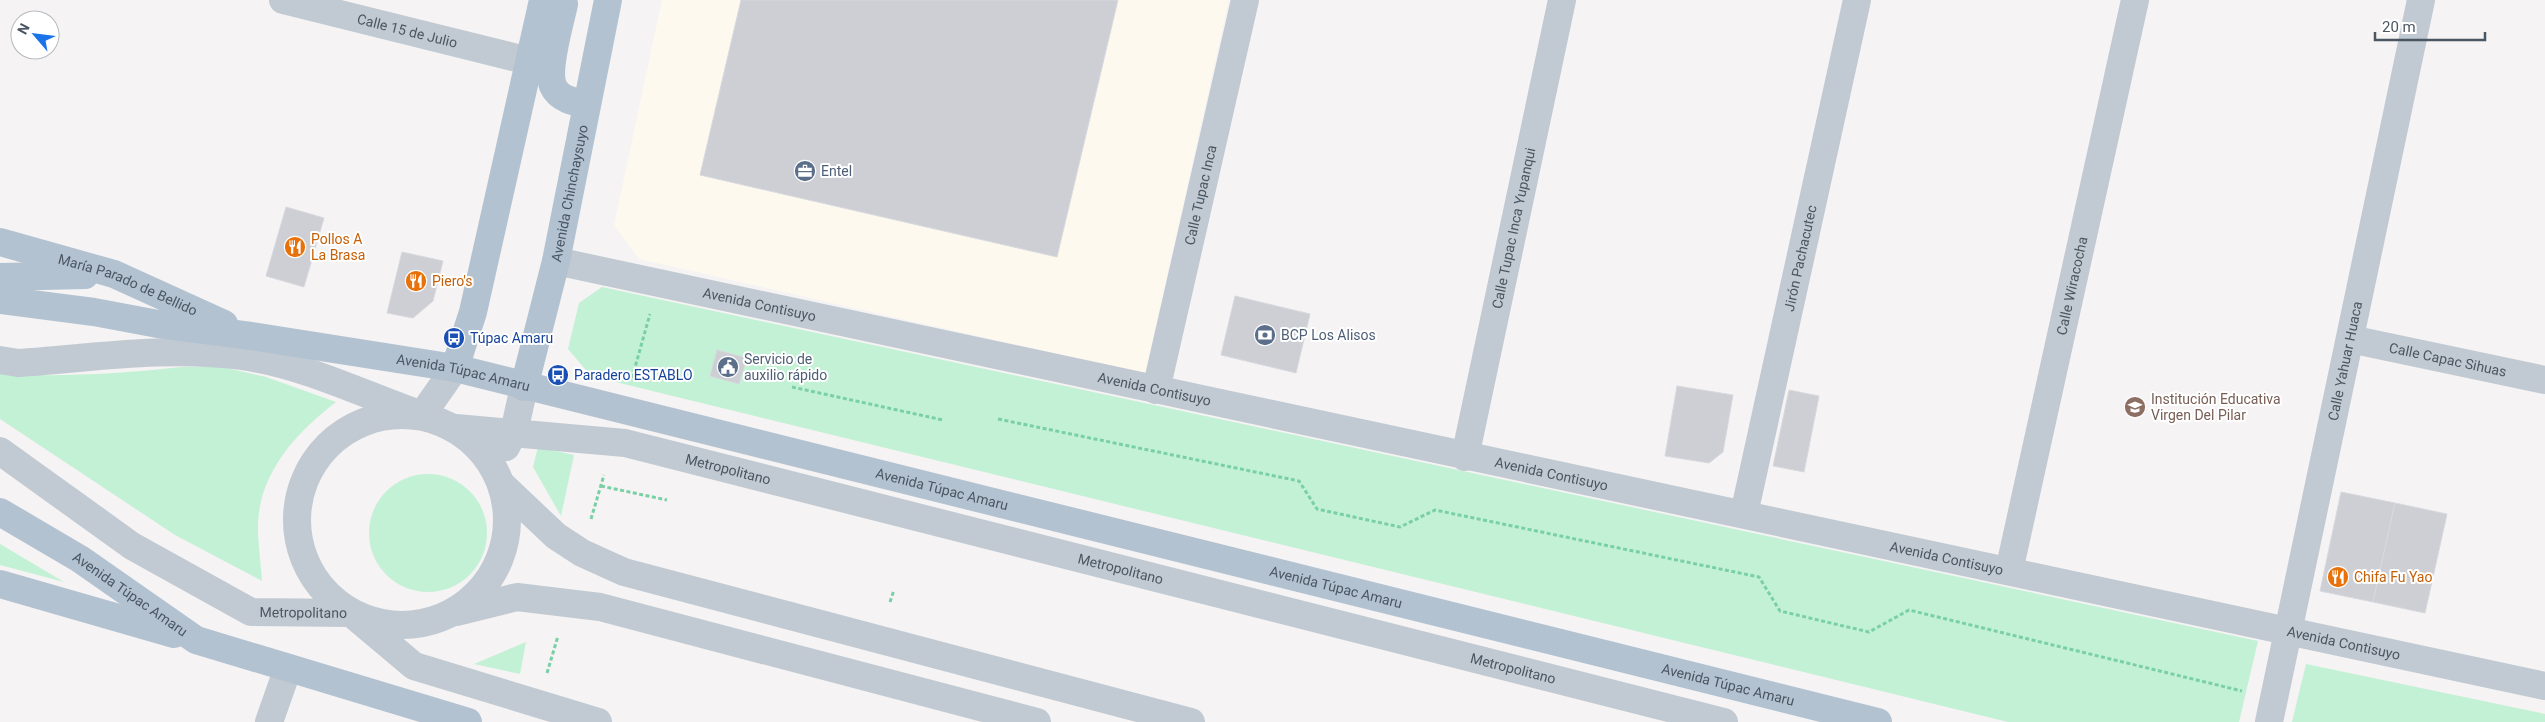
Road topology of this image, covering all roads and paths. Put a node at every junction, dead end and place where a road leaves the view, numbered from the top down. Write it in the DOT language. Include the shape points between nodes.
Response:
graph roads {
  1 [pos="283,0"];
  2 [pos="543,0"];
  3 [pos="560,0"];
  4 [pos="608,0"];
  5 [pos="1245,0"];
  6 [pos="1562,0"];
  7 [pos="1857,0"];
  8 [pos="2135,0"];
  9 [pos="2421,0"];
  10 [pos="529,61"];
  11 [pos="586,104"];
  12 [pos="0,242"];
  13 [pos="556,261"];
  14 [pos="114,274"];
  15 [pos="0,277"];
  16 [pos="658,283"];
  17 [pos="0,300"];
  18 [pos="251,336"];
  19 [pos="2350,339"];
  20 [pos="318,348"];
  21 [pos="0,360"];
  22 [pos="455,368"];
  23 [pos="2545,380"];
  24 [pos="524,386"];
  25 [pos="792,386"];
  26 [pos="1156,390"];
  27 [pos="623,410"];
  28 [pos="422,415"];
  29 [pos="998,419"];
  30 [pos="943,420"];
  31 [pos="456,428"];
  32 [pos="514,432"];
  33 [pos="614,442"];
  34 [pos="0,451"];
  35 [pos="1465,456"];
  36 [pos="0,475"];
  37 [pos="499,476"];
  38 [pos="601,486"];
  39 [pos="667,500"];
  40 [pos="0,512"];
  41 [pos="1744,514"];
  42 [pos="132,546"];
  43 [pos="582,553"];
  44 [pos="2008,571"];
  45 [pos="0,584"];
  46 [pos="894,590"];
  47 [pos="890,602"];
  48 [pos="568,603"];
  49 [pos="352,613"];
  50 [pos="450,614"];
  51 [pos="2289,631"];
  52 [pos="196,640"];
  53 [pos="288,668"];
  54 [pos="2545,686"];
  55 [pos="538,705"];
  56 [pos="2272,710"];
  57 [pos="269,722"];
  58 [pos="468,722"];
  59 [pos="598,722"];
  60 [pos="1037,722"];
  61 [pos="1191,722"];
  62 [pos="1724,722"];
  63 [pos="1878,722"];
  1 -- 10 [label="street, Calle 15 de Julio"];
  2 -- 10 [label="main road"];
  3 -- 11 [label="main road" via="564,4 551,72 554,86 561,96"];
  4 -- 11 [label="main road, Avenida Chinchaysuyo"];
  5 -- 26 [label="street, Calle Tupac Inca"];
  6 -- 35 [label="street, Calle Tupac Inca Yupanqui"];
  7 -- 41 [label="street, Jirón Pachacutec"];
  8 -- 44 [label="street, Calle Wiracocha"];
  9 -- 19 [label="street, Calle Yahuar Huaca"];
  10 -- 22 [label="main road" via="473,312"];
  11 -- 13 [label="main road, Avenida Chinchaysuyo"];
  12 -- 14 [label="main road, María Parado de Bellido"];
  13 -- 16 [label="street, Avenida Contisuyo"];
  13 -- 24 [label="main road, Avenida Chinchaysuyo"];
  14 -- 15 [label="main road"];
  14 -- 18 [label="main road, María Parado de Bellido"];
  16 -- 26 [label="street, Avenida Contisuyo"];
  16 -- 27 [label="path"];
  17 -- 18 [label="main road, Avenida Túpac Amaru"];
  18 -- 20 [label="main road, Avenida Túpac Amaru"];
  19 -- 23 [label="street, Calle Capac Sihuas"];
  19 -- 51 [label="street, Calle Yahuar Huaca"];
  20 -- 22 [label="main road, Avenida Túpac Amaru"];
  20 -- 28 [label="street"];
  21 -- 28 [label="street" via="18,363 160,352 242,356 304,371"];
  22 -- 24 [label="main road, Avenida Túpac Amaru"];
  22 -- 28 [label="street"];
  24 -- 27 [label="main road, Avenida Túpac Amaru"];
  24 -- 32 [label="street"];
  25 -- 30 [label="path"];
  26 -- 35 [label="street, Avenida Contisuyo"];
  27 -- 63 [label="main road, Avenida Túpac Amaru"];
  28 -- 31 [label="street"];
  28 -- 49 [label="street" via="392,414 363,422 344,432 316,458 302,485 296,514 299,544 309,572 328,595"];
  29 -- 56 [label="path" via="1299,480 1317,509 1400,527 1435,510 1759,577 1780,611 1869,632 1908,610"];
  31 -- 32 [label="street, Metropolitano"];
  31 -- 37 [label="street" via="475,443"];
  32 -- 33 [label="street, Metropolitano"];
  32 -- 37 [label="street"];
  33 -- 38 [label="path"];
  33 -- 62 [label="street, Metropolitano"];
  34 -- 42 [label="street, Metropolitano"];
  35 -- 41 [label="street, Avenida Contisuyo"];
  36 -- 42 [label="street"];
  37 -- 43 [label="street" via="556,536"];
  37 -- 50 [label="street" via="508,514 505,544 493,572 475,596"];
  38 -- 39 [label="path"];
  38 -- 43 [label="path"];
  40 -- 52 [label="main road, Avenida Túpac Amaru" via="80,559"];
  41 -- 44 [label="street, Avenida Contisuyo"];
  42 -- 49 [label="street, Metropolitano" via="251,612"];
  43 -- 61 [label="street" via="624,572"];
  44 -- 51 [label="street, Avenida Contisuyo"];
  45 -- 52 [label="main road"];
  46 -- 47 [label="path"];
  48 -- 50 [label="street" via="517,597"];
  48 -- 55 [label="path"];
  48 -- 60 [label="street" via="600,607"];
  49 -- 50 [label="street" via="384,624 418,624"];
  49 -- 55 [label="street, Metropolitano" via="414,666"];
  51 -- 54 [label="street, Avenida Contisuyo"];
  51 -- 56 [label="street, Calle Yahuar Huaca"];
  52 -- 53 [label="main road, Avenida Túpac Amaru"];
  53 -- 57 [label="street"];
  53 -- 58 [label="main road, Avenida Túpac Amaru"];
  55 -- 59 [label="street, Metropolitano"];
}
